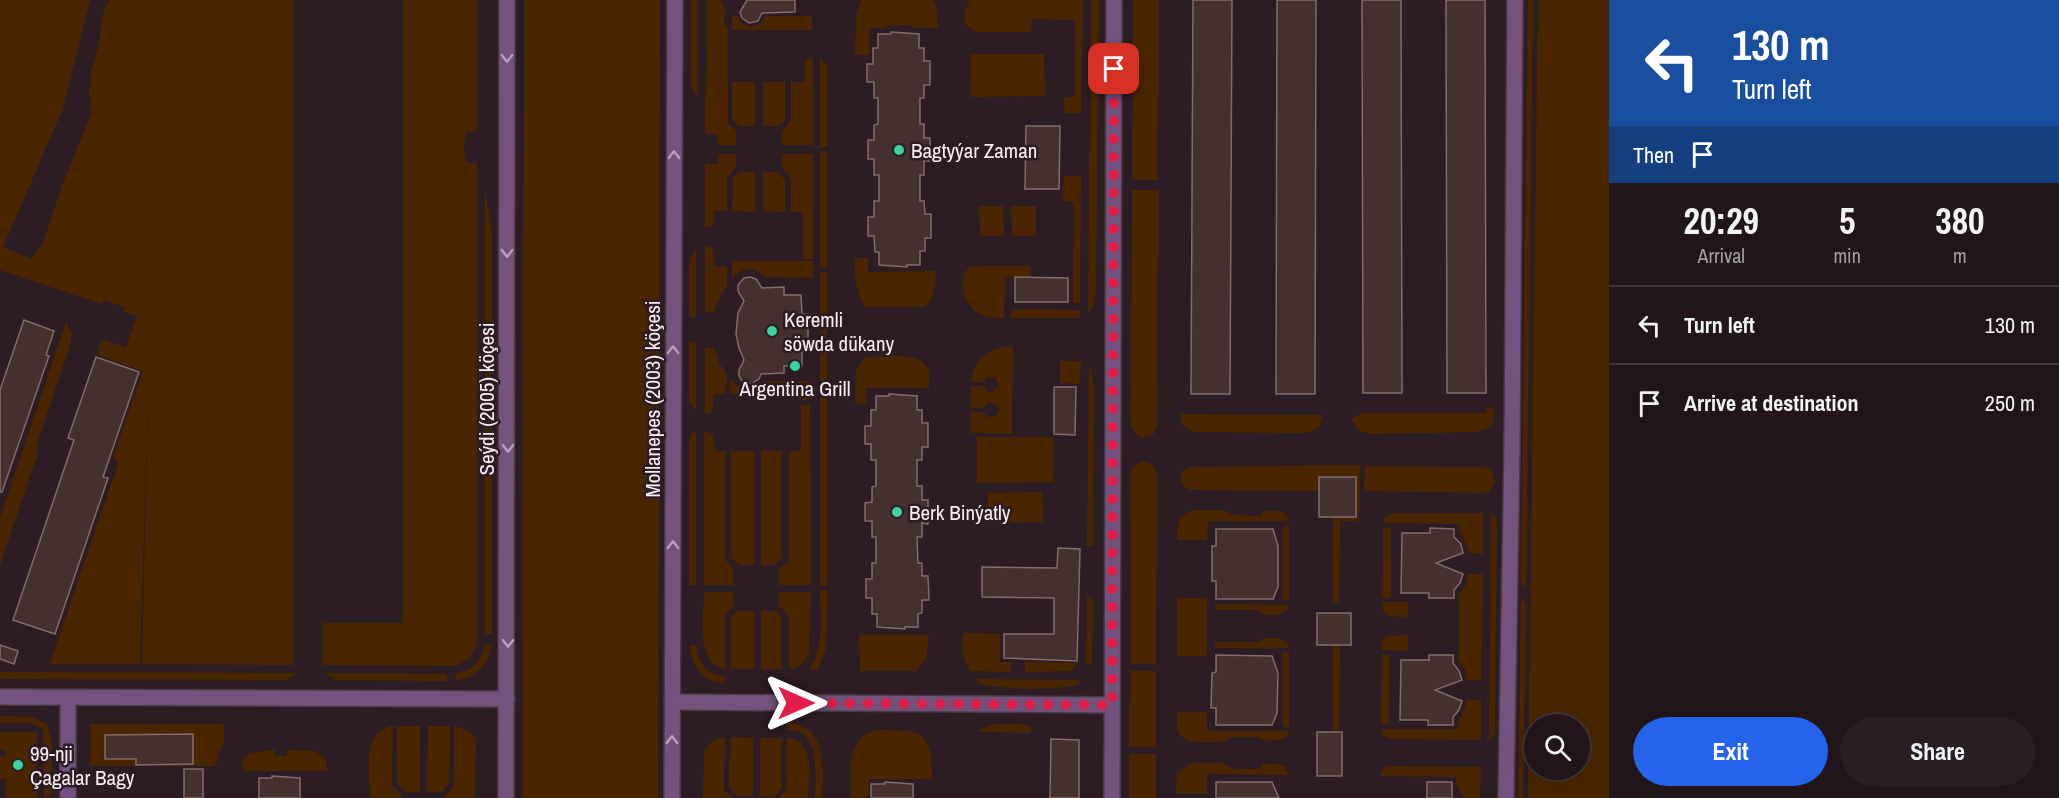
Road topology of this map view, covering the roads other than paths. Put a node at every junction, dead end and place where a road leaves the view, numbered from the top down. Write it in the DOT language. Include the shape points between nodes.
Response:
graph roads {
  1 [pos="507,0"];
  2 [pos="675,0"];
  3 [pos="1114,0"];
  4 [pos="1515,0"];
  5 [pos="0,697"];
  6 [pos="68,698"];
  7 [pos="507,699"];
  8 [pos="672,702"];
  9 [pos="1112,705"];
  10 [pos="68,798"];
  11 [pos="506,798"];
  12 [pos="672,798"];
  13 [pos="1112,798"];
  14 [pos="1506,798"];
  1 -- 7 [label="street, Seýdi (2005) köçesi, one-way"];
  8 -- 2 [label="street, Mollanepes (2003) köçesi, one-way"];
  3 -- 9 [label="street"];
  4 -- 14 [label="street"];
  5 -- 6 [label="street"];
  6 -- 7 [label="street"];
  6 -- 10 [label="street"];
  7 -- 11 [label="street, Seýdi (2005) köçesi"];
  8 -- 9 [label="street"];
  12 -- 8 [label="street, Mollanepes (2003) köçesi, one-way"];
  9 -- 13 [label="street"];
}
